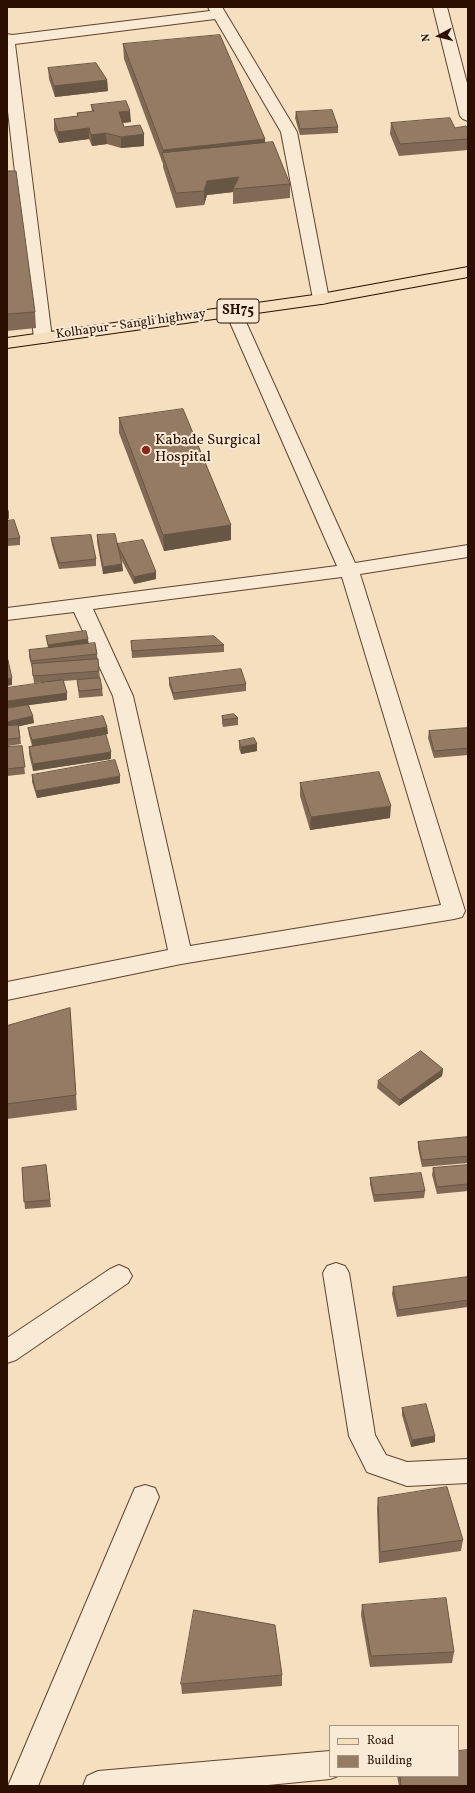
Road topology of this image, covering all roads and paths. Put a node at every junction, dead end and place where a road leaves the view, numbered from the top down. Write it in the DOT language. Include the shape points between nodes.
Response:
graph roads {
  1 [pos="440,7"];
  2 [pos="217,11"];
  3 [pos="7,40"];
  4 [pos="468,53"];
  5 [pos="452,54"];
  6 [pos="468,116"];
  7 [pos="25,179"];
  8 [pos="7,180"];
  9 [pos="468,272"];
  10 [pos="321,299"];
  11 [pos="234,311"];
  12 [pos="43,338"];
  13 [pos="7,342"];
  14 [pos="468,551"];
  15 [pos="349,570"];
  16 [pos="80,605"];
  17 [pos="7,614"];
  18 [pos="181,956"];
  19 [pos="7,991"];
  20 [pos="336,1273"];
  21 [pos="119,1276"];
  22 [pos="7,1352"];
  23 [pos="468,1471"];
  24 [pos="145,1497"];
  25 [pos="329,1765"];
  26 [pos="23,1786"];
  27 [pos="98,1786"];
  1 -- 5 [label="street"];
  2 -- 3 [label="street"];
  2 -- 10 [label="street" via="289,132"];
  3 -- 7 [label="street"];
  4 -- 5 [label="street"];
  5 -- 6 [label="street"];
  7 -- 8 [label="street"];
  7 -- 12 [label="street"];
  9 -- 10 [label="main road, Kolhapur - Sangli highway / SH75"];
  10 -- 11 [label="main road, Kolhapur - Sangli highway / SH75"];
  11 -- 12 [label="main road, Kolhapur - Sangli highway / SH75"];
  11 -- 15 [label="street"];
  12 -- 13 [label="main road, Kolhapur - Sangli highway / SH75"];
  14 -- 15 [label="street"];
  15 -- 16 [label="street"];
  15 -- 18 [label="street" via="454,911"];
  16 -- 17 [label="street"];
  16 -- 18 [label="street" via="123,696"];
  18 -- 19 [label="street"];
  20 -- 23 [label="street" via="362,1436 377,1464 407,1474"];
  21 -- 22 [label="street"];
  24 -- 26 [label="street"];
  25 -- 27 [label="street"];
}
